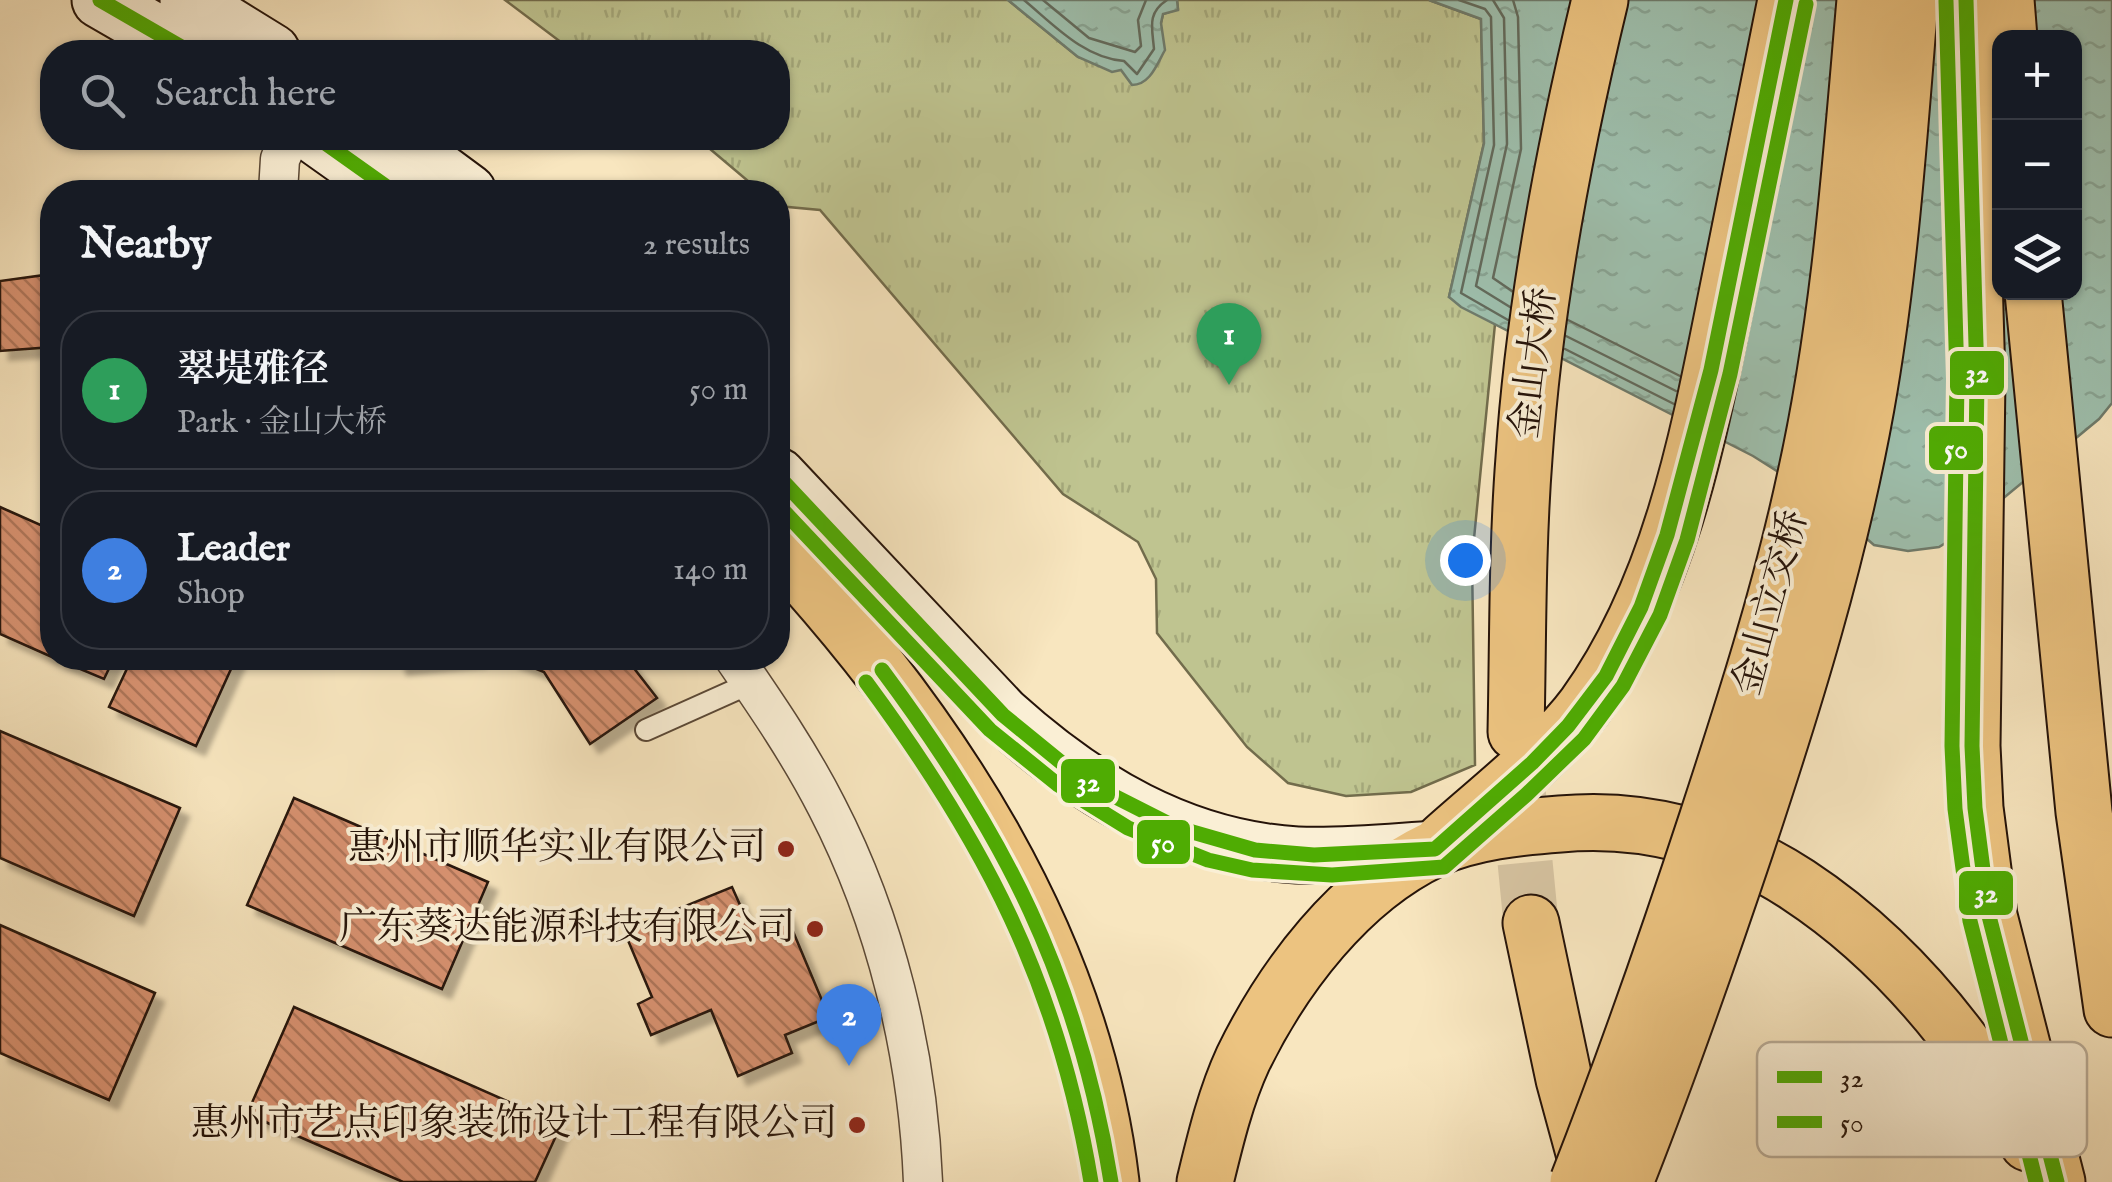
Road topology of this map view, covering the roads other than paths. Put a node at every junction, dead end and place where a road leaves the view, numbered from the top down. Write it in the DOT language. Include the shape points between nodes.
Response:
graph roads {
  1 [pos="100,0"];
  2 [pos="188,0"];
  3 [pos="1600,0"];
  4 [pos="1786,0"];
  5 [pos="1865,0"];
  6 [pos="1910,0"];
  7 [pos="1966,0"];
  8 [pos="2006,0"];
  9 [pos="2008,30"];
  10 [pos="169,40"];
  11 [pos="253,40"];
  12 [pos="284,150"];
  13 [pos="335,150"];
  14 [pos="411,150"];
  15 [pos="279,180"];
  16 [pos="377,180"];
  17 [pos="452,180"];
  18 [pos="2033,300"];
  19 [pos="790,489"];
  20 [pos="790,562"];
  21 [pos="742,670"];
  22 [pos="646,730"];
  23 [pos="1531,740"];
  24 [pos="1436,848"];
  25 [pos="1531,922"];
  26 [pos="2112,1009"];
  27 [pos="1961,1042"];
  28 [pos="2022,1042"];
  29 [pos="2033,1157"];
  30 [pos="2051,1157"];
  31 [pos="922,1182"];
  32 [pos="1111,1182"];
  33 [pos="1204,1182"];
  34 [pos="1578,1182"];
  35 [pos="1592,1182"];
  36 [pos="1625,1182"];
  37 [pos="2047,1182"];
  38 [pos="2057,1182"];
  1 -- 10 [label="main road"];
  2 -- 11 [label="main road"];
  3 -- 23 [label="main road, 金山大桥" via="1566,150 1530,391 1522,496"];
  4 -- 23 [label="main road" via="1714,357 1660,562 1636,620 1582,710"];
  5 -- 34 [label="main road, 金山立交桥, bridge" via="1838,286 1791,540 1692,868"];
  6 -- 36 [label="main road, 金山立交桥, bridge" via="1878,335 1830,573 1735,879"];
  7 -- 28 [label="main road" via="1977,379 1975,808 1990,916"];
  8 -- 9 [label="main road"];
  12 -- 15 [label="street"];
  13 -- 16 [label="main road"];
  14 -- 17 [label="main road"];
  18 -- 26 [label="main road" via="2084,812"];
  19 -- 24 [label="main road" via="1003,715 1042,750 1144,816 1214,841 1296,855"];
  20 -- 32 [label="main road" via="908,703 1000,850 1076,1024"];
  21 -- 22 [label="lane"];
  21 -- 31 [label="street" via="811,777 868,902 913,1073"];
  23 -- 24 [label="main road"];
  24 -- 27 [label="main road" via="1544,825 1622,822 1715,844 1840,914 1905,974"];
  24 -- 33 [label="main road" via="1355,906 1280,993 1242,1061"];
  25 -- 35 [label="main road"];
  29 -- 37 [label="main road"];
  30 -- 38 [label="main road"];
}
